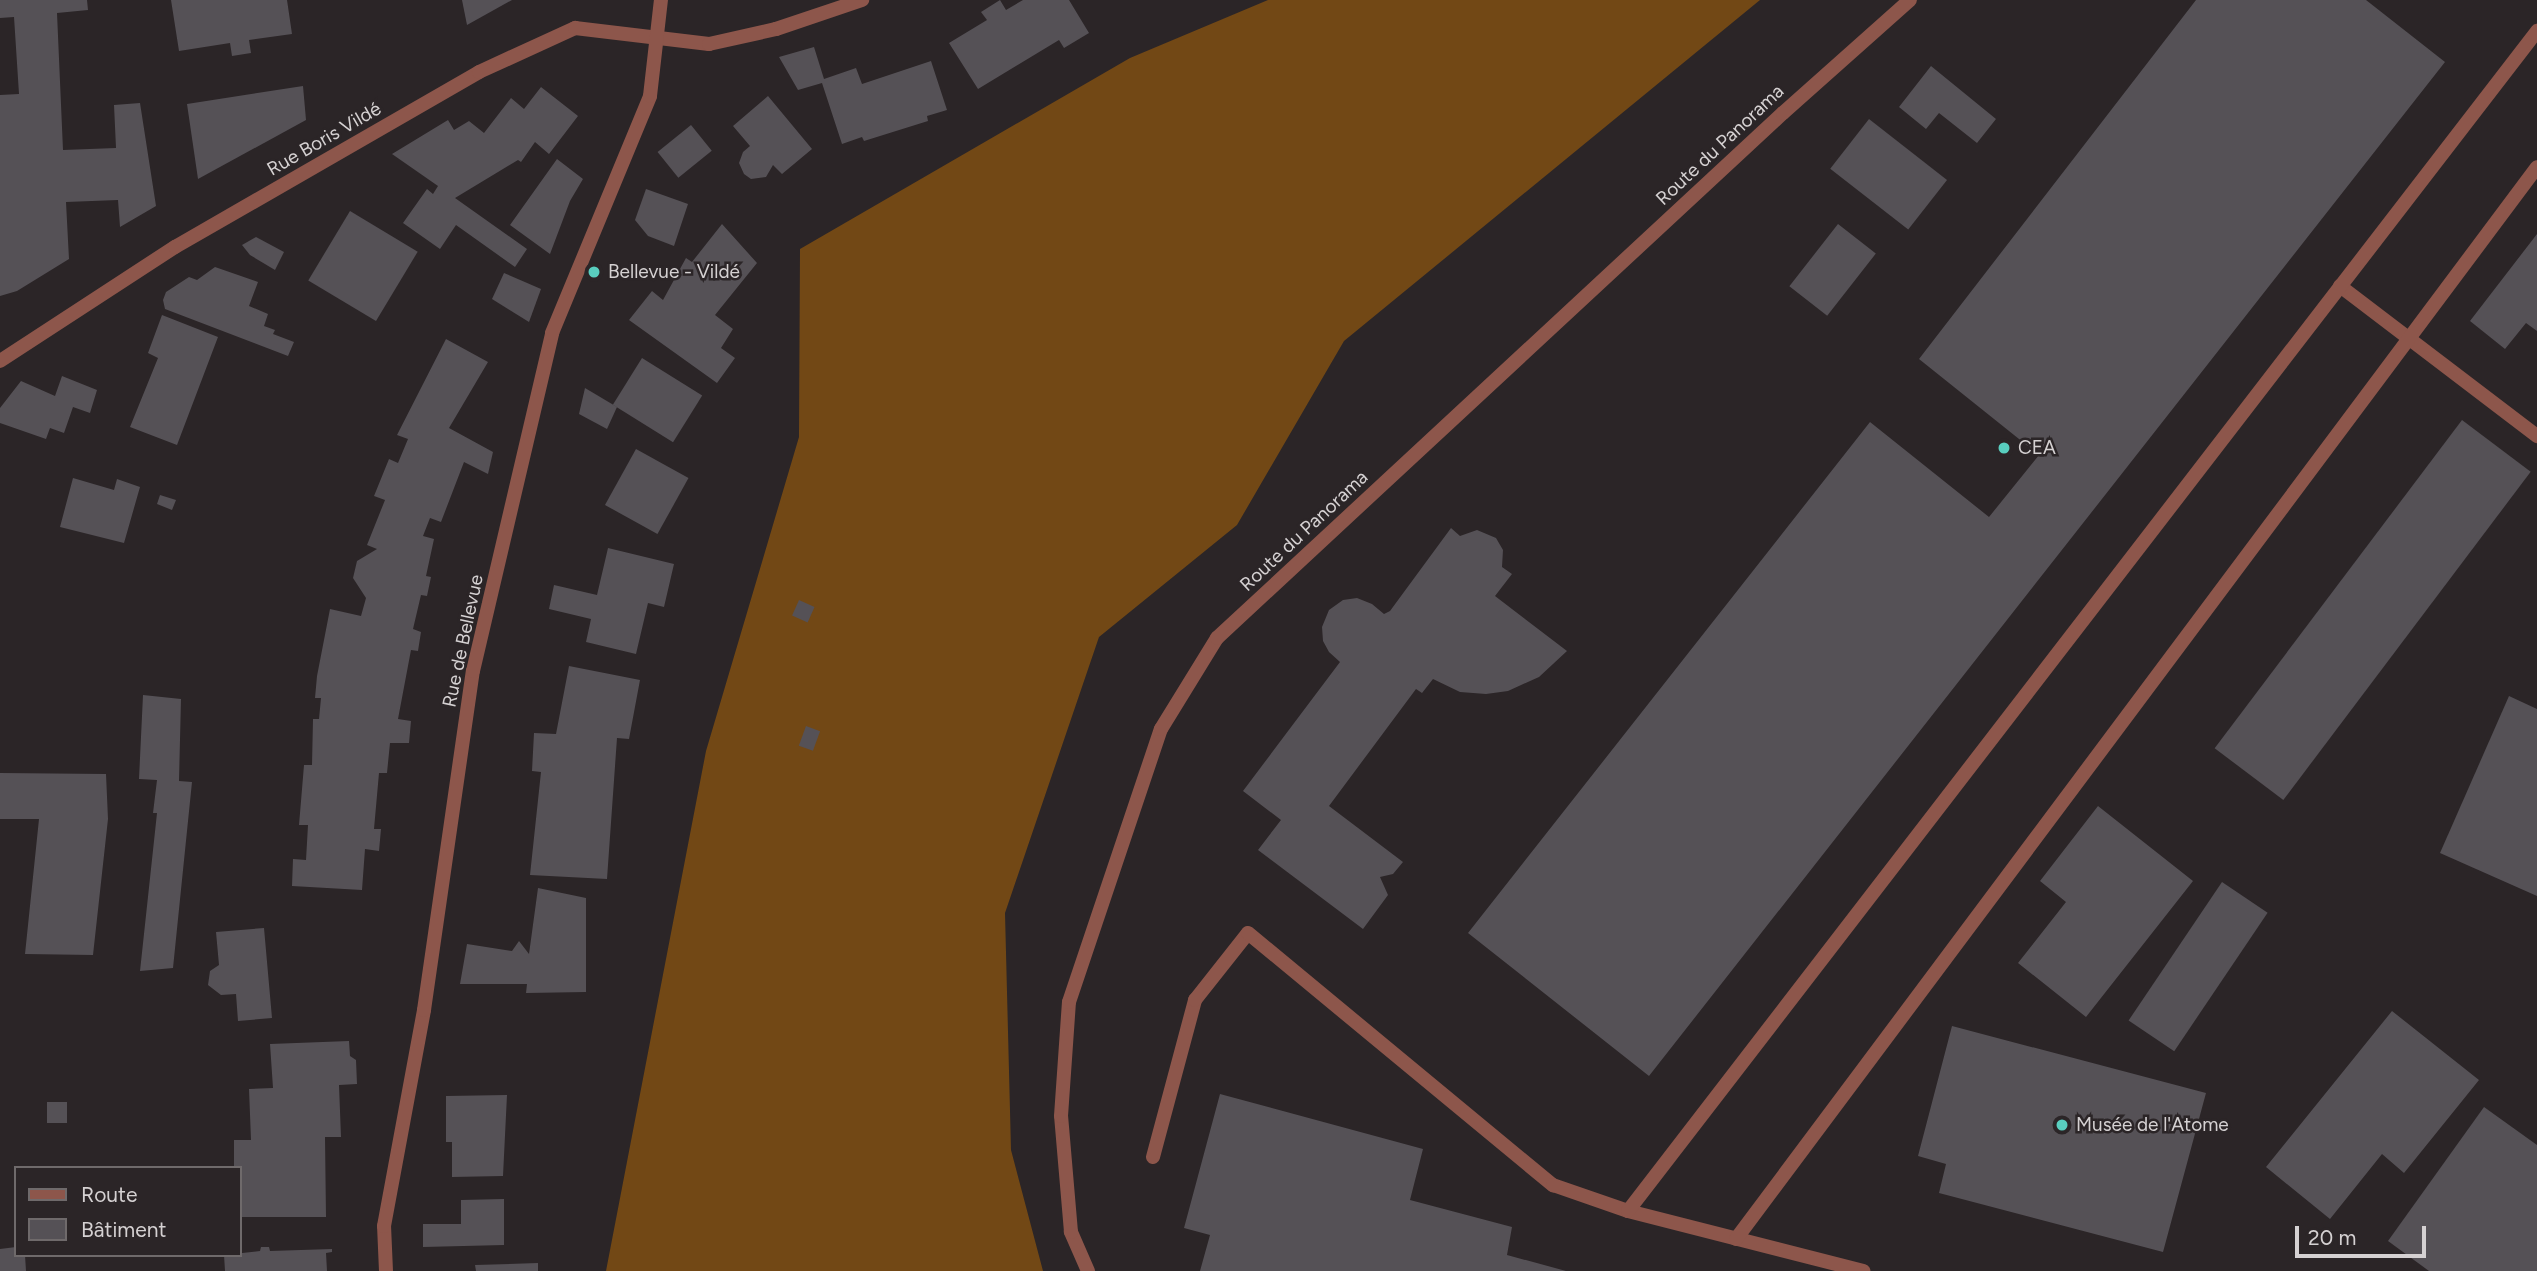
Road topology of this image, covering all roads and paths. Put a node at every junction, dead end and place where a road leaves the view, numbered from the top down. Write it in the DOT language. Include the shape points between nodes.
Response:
graph roads {
  1 [pos="661,0"];
  2 [pos="862,0"];
  3 [pos="1910,0"];
  4 [pos="2537,31"];
  5 [pos="655,38"];
  6 [pos="2537,167"];
  7 [pos="2340,286"];
  8 [pos="2408,340"];
  9 [pos="1,358"];
  10 [pos="2537,436"];
  11 [pos="1153,1157"];
  12 [pos="1628,1211"];
  13 [pos="1736,1239"];
  14 [pos="386,1271"];
  15 [pos="1088,1271"];
  16 [pos="1863,1271"];
  1 -- 5 [label="street"];
  2 -- 5 [label="street, Rue Boris Vildé" via="776,29 709,44"];
  3 -- 15 [label="street, Route du Panorama" via="1217,638 1161,729 1069,1002 1061,1116 1071,1232"];
  4 -- 7 [label="street"];
  5 -- 9 [label="street, Rue Boris Vildé" via="575,28 479,72 175,247"];
  5 -- 14 [label="street, Rue de Bellevue" via="650,96 552,332 473,671 424,1010 384,1226"];
  6 -- 8 [label="street"];
  7 -- 8 [label="street"];
  7 -- 12 [label="street"];
  8 -- 10 [label="street"];
  8 -- 13 [label="street"];
  11 -- 12 [label="street" via="1195,1000 1248,933 1553,1185"];
  12 -- 13 [label="street"];
  13 -- 16 [label="street"];
}
